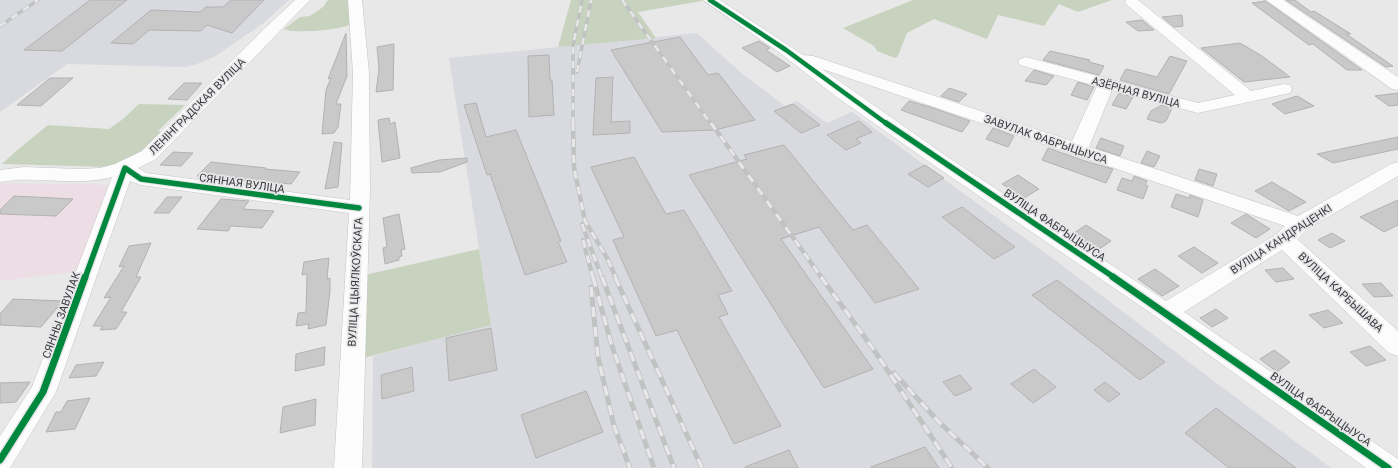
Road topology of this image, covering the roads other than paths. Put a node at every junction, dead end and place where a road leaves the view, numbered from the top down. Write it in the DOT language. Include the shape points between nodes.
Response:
graph roads {
  1 [pos="303,0"];
  2 [pos="355,0"];
  3 [pos="710,0"];
  4 [pos="1273,0"];
  5 [pos="1132,2"];
  6 [pos="791,54"];
  7 [pos="1026,62"];
  8 [pos="1106,84"];
  9 [pos="1398,85"];
  10 [pos="1284,89"];
  11 [pos="1247,96"];
  12 [pos="1078,150"];
  13 [pos="125,168"];
  14 [pos="1397,169"];
  15 [pos="0,176"];
  16 [pos="359,208"];
  17 [pos="1300,224"];
  18 [pos="1284,239"];
  19 [pos="1166,312"];
  20 [pos="1398,346"];
  21 [pos="0,460"];
  22 [pos="348,468"];
  23 [pos="1388,468"];
  1 -- 13 [label="street, ЛЕНІНГРАДСКАЯ ВУЛІЦА" via="149,155"];
  2 -- 16 [label="street, ВУЛІЦА ЦЫЯЛКОЎСКАГА" via="361,73"];
  3 -- 6 [label="street, ВУЛІЦА ФАБРЫЦЫУСА"];
  4 -- 9 [label="street"];
  5 -- 11 [label="street"];
  6 -- 12 [label="street, ЗАВУЛАК ФАБРЫЦЫУСА"];
  6 -- 19 [label="street, ВУЛІЦА ФАБРЫЦЫУСА" via="942,162"];
  7 -- 8 [label="street, АЗЁРНАЯ ВУЛІЦА"];
  8 -- 11 [label="street, АЗЁРНАЯ ВУЛІЦА" via="1198,108"];
  8 -- 12 [label="street"];
  10 -- 11 [label="street, АЗЁРНАЯ ВУЛІЦА"];
  12 -- 17 [label="street, ЗАВУЛАК ФАБРЫЦЫУСА"];
  13 -- 15 [label="street, ЛЕНІНГРАДСКАЯ ВУЛІЦА" via="92,175 32,171"];
  13 -- 16 [label="street, СЯННАЯ ВУЛІЦА" via="141,179"];
  13 -- 21 [label="street, СЯННЫ ЗАВУЛАК" via="43,392"];
  14 -- 17 [label="street, ВУЛІЦА КАНДРАЦЕНКІ"];
  16 -- 22 [label="street, ВУЛІЦА ЦЫЯЛКОЎСКАГА"];
  17 -- 18 [label="street, ВУЛІЦА КАНДРАЦЕНКІ"];
  18 -- 19 [label="street, ВУЛІЦА КАНДРАЦЕНКІ"];
  18 -- 20 [label="street, ВУЛІЦА КАРБЫШАВА"];
  19 -- 23 [label="street, ВУЛІЦА ФАБРЫЦЫУСА"];
}
